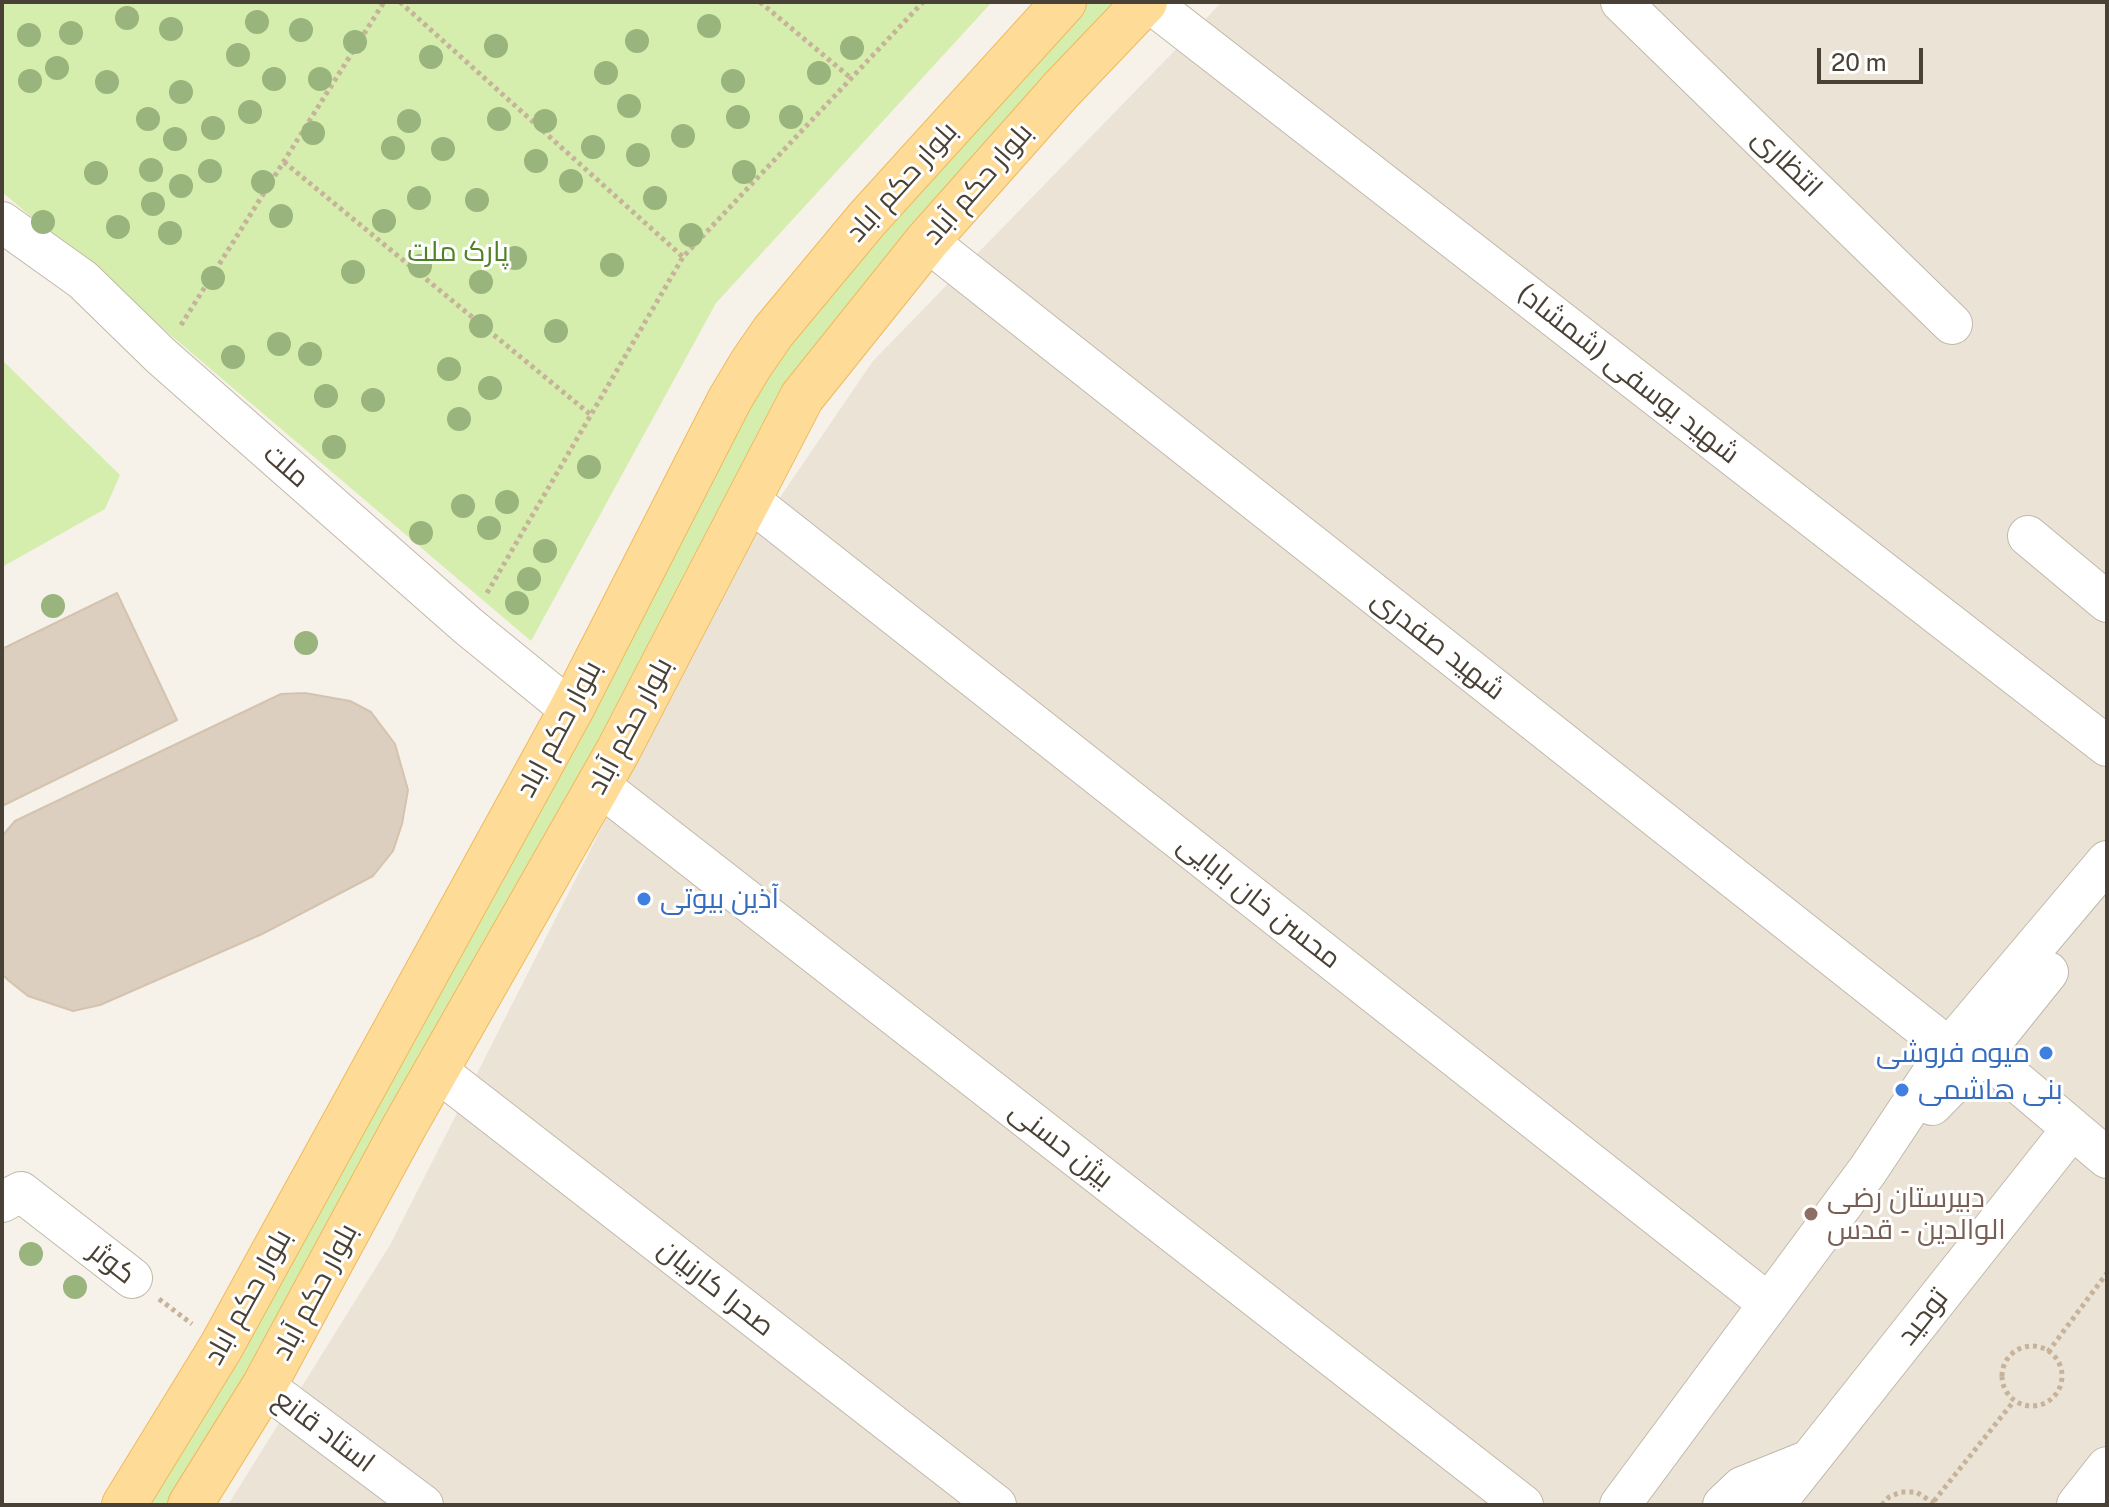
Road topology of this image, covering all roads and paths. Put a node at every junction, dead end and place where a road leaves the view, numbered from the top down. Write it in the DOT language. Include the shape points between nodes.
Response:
graph roads {
  1 [pos="384,2"];
  2 [pos="400,2"];
  3 [pos="760,2"];
  4 [pos="923,2"];
  5 [pos="1064,2"];
  6 [pos="1147,2"];
  7 [pos="1621,2"];
  8 [pos="852,79"];
  9 [pos="284,162"];
  10 [pos="2,222"];
  11 [pos="927,241"];
  12 [pos="683,257"];
  13 [pos="1952,324"];
  14 [pos="161,356"];
  15 [pos="591,415"];
  16 [pos="749,500"];
  17 [pos="2028,536"];
  18 [pos="2107,602"];
  19 [pos="468,626"];
  20 [pos="571,710"];
  21 [pos="2107,746"];
  22 [pos="599,785"];
  23 [pos="2107,861"];
  24 [pos="2107,897"];
  25 [pos="1966,1051"];
  26 [pos="436,1070"];
  27 [pos="2072,1129"];
  28 [pos="2107,1158"];
  29 [pos="2,1202"];
  30 [pos="2107,1273"];
  31 [pos="132,1278"];
  32 [pos="1769,1304"];
  33 [pos="221,1347"];
  34 [pos="2048,1352"];
  35 [pos="264,1386"];
  36 [pos="2014,1401"];
  37 [pos="1810,1460"];
  38 [pos="2107,1467"];
  39 [pos="1935,1503"];
  40 [pos="124,1505"];
  41 [pos="190,1505"];
  42 [pos="423,1505"];
  43 [pos="996,1505"];
  44 [pos="1523,1505"];
  45 [pos="1620,1505"];
  46 [pos="1723,1505"];
  47 [pos="1774,1505"];
  48 [pos="1882,1505"];
  49 [pos="2077,1505"];
  1 -- 9 [label="path"];
  2 -- 12 [label="path"];
  3 -- 8 [label="path"];
  4 -- 8 [label="path"];
  5 -- 20 [label="main road, بلوار حکم اباد" via="867,219 773,332 730,399"];
  6 -- 11 [label="main road, بلوار حکم آباد"];
  6 -- 21 [label="street, شهید یوسفی (شمشاد)"];
  7 -- 13 [label="street, انتظاری"];
  8 -- 12 [label="path"];
  9 -- 14 [label="path"];
  9 -- 15 [label="path"];
  10 -- 14 [label="street, ملت" via="83,280"];
  11 -- 16 [label="main road, بلوار حکم آباد" via="802,397"];
  11 -- 25 [label="street, شهید صفدری"];
  12 -- 15 [label="path"];
  14 -- 19 [label="street, ملت"];
  15 -- 19 [label="path"];
  16 -- 22 [label="main road, بلوار حکم آباد"];
  16 -- 32 [label="street, محسن خان بابایی"];
  17 -- 18 [label="street"];
  19 -- 20 [label="street, ملت"];
  20 -- 33 [label="main road, بلوار حکم اباد"];
  22 -- 26 [label="main road, بلوار حکم آباد"];
  22 -- 44 [label="street, بیژن حسنی"];
  23 -- 25 [label="street"];
  24 -- 25 [label="street"];
  25 -- 27 [label="street, شهید صفدری"];
  25 -- 32 [label="street" via="1868,1170"];
  26 -- 35 [label="main road, بلوار حکم آباد"];
  26 -- 43 [label="street, صحرا کارنیان"];
  27 -- 28 [label="street, شهید صفدری"];
  27 -- 37 [label="street, توحید"];
  29 -- 31 [label="street, کوثر" via="21,1192"];
  30 -- 34 [label="path"];
  31 -- 33 [label="path, کوثر"];
  32 -- 45 [label="street"];
  33 -- 40 [label="main road, بلوار حکم اباد"];
  34 -- 36 [label="path" via="2028,1346 2010,1355 2002,1374"];
  34 -- 36 [label="path" via="2060,1366 2057,1393 2042,1405"];
  35 -- 41 [label="main road, بلوار حکم آباد"];
  35 -- 42 [label="street, استاد قانع"];
  36 -- 39 [label="path"];
  37 -- 46 [label="street" via="1742,1487"];
  37 -- 47 [label="street, توحید"];
  38 -- 49 [label="street"];
  39 -- 48 [label="path" via="1916,1492 1901,1492"];
}
